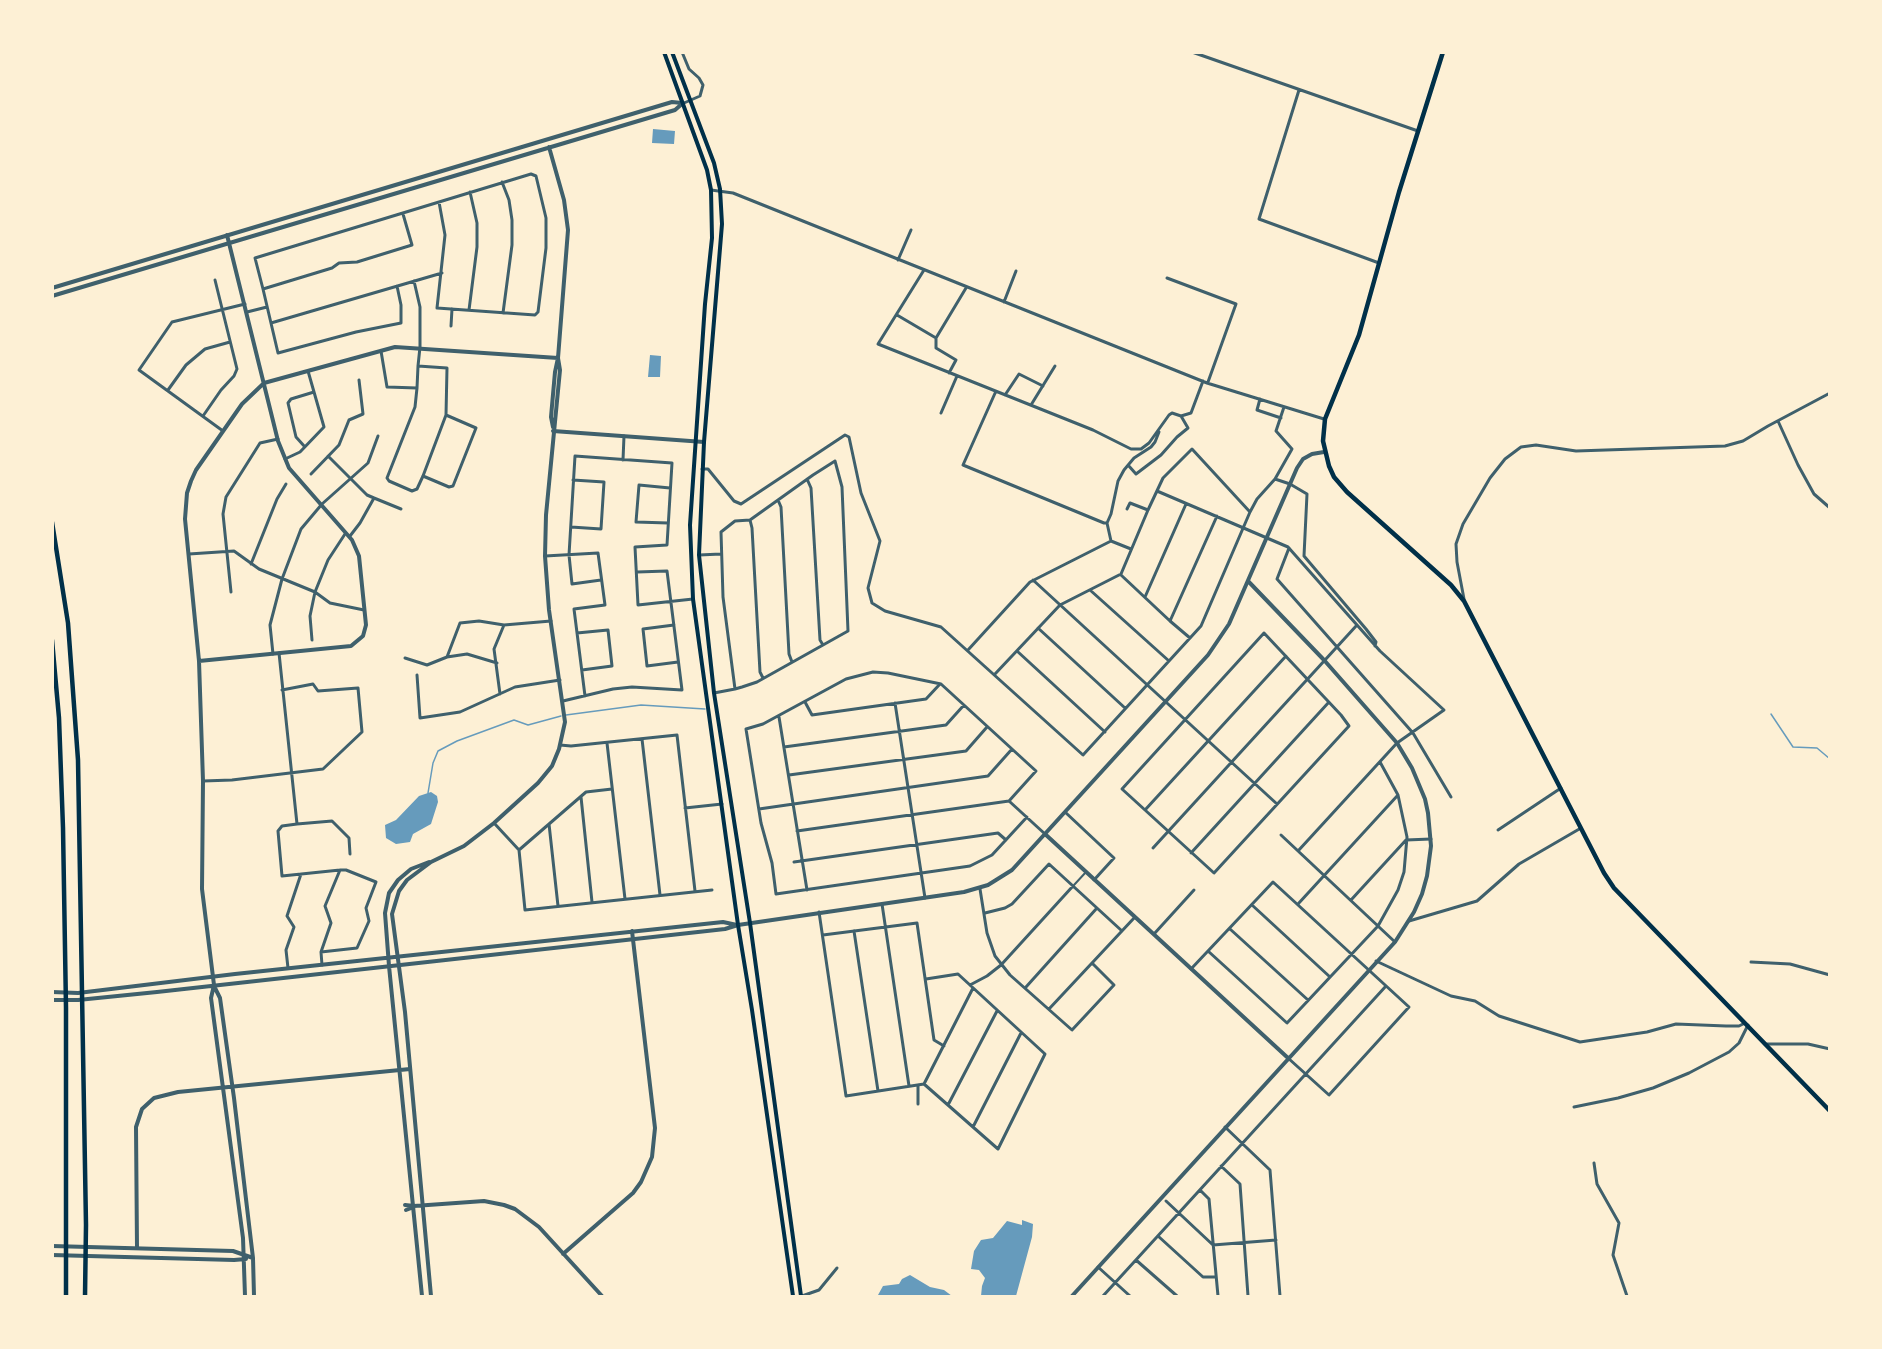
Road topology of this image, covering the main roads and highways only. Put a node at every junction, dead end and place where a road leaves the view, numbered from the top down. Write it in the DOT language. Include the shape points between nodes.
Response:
graph roads {
  1 [pos="664,52"];
  2 [pos="672,52"];
  3 [pos="1443,52"];
  4 [pos="52,522"];
  5 [pos="52,640"];
  6 [pos="1830,1111"];
  7 [pos="66,1296"];
  8 [pos="85,1296"];
  9 [pos="793,1296"];
  10 [pos="802,1296"];
  1 -- 9 [label="main road" via="711,190 712,238 690,525 693,599"];
  2 -- 10 [label="main road" via="720,189 722,224 699,555 714,693"];
  3 -- 6 [label="main road" via="1359,335 1325,419 1323,441 1329,466 1340,485 1464,601 1614,888"];
  4 -- 8 [label="main road" via="68,623 76,719"];
  5 -- 7 [label="main road" via="62,758"];
}
